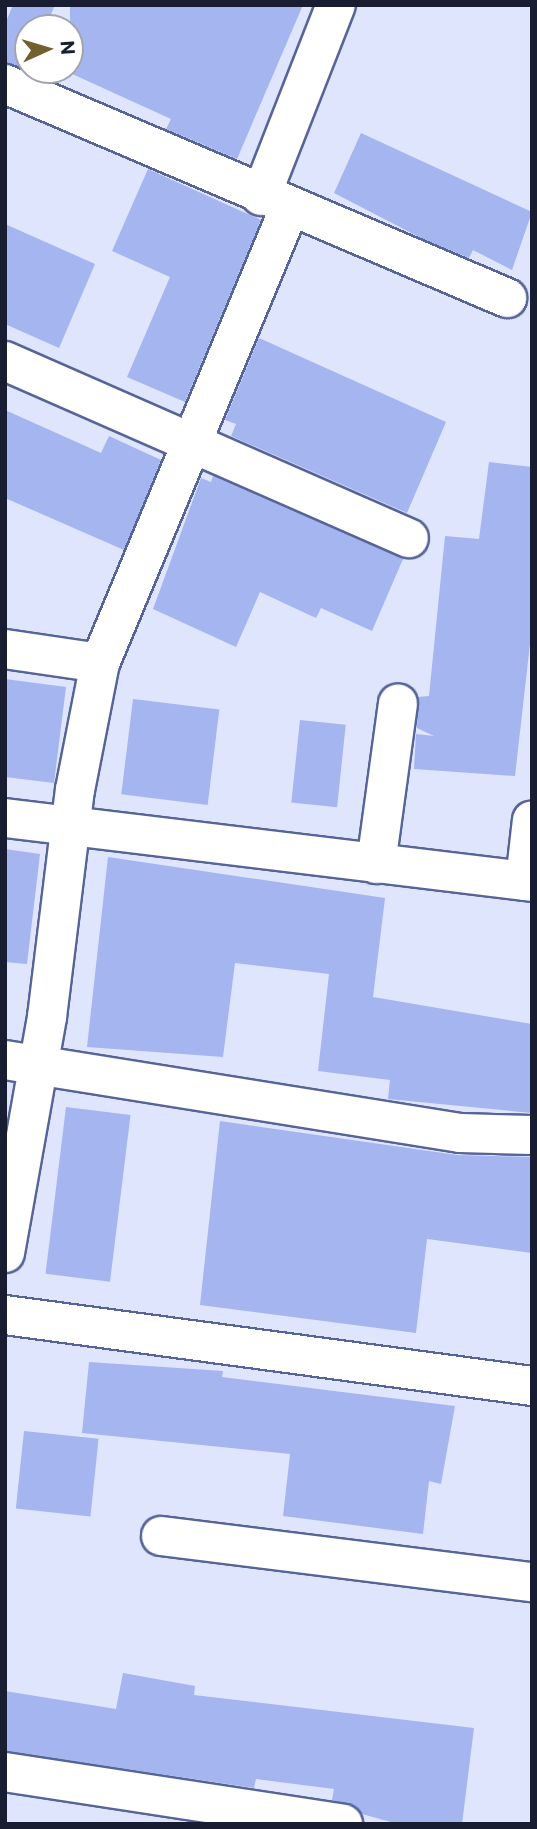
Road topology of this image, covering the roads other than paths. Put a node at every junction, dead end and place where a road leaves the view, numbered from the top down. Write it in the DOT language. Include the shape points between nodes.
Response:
graph roads {
  1 [pos="336,5"];
  2 [pos="5,84"];
  3 [pos="275,203"];
  4 [pos="507,298"];
  5 [pos="5,361"];
  6 [pos="191,444"];
  7 [pos="409,538"];
  8 [pos="5,649"];
  9 [pos="100,663"];
  10 [pos="398,704"];
  11 [pos="5,817"];
  12 [pos="532,820"];
  13 [pos="70,828"];
  14 [pos="376,864"];
  15 [pos="528,881"];
  16 [pos="21,1062"];
  17 [pos="532,1135"];
  18 [pos="5,1253"];
  19 [pos="5,1315"];
  20 [pos="532,1386"];
  21 [pos="161,1536"];
  22 [pos="532,1582"];
  23 [pos="5,1772"];
  24 [pos="283,1819"];
  25 [pos="343,1824"];
  1 -- 3 [label="street"];
  2 -- 3 [label="street"];
  3 -- 4 [label="street"];
  3 -- 6 [label="street"];
  5 -- 6 [label="street"];
  6 -- 7 [label="street"];
  6 -- 9 [label="street"];
  8 -- 9 [label="street"];
  9 -- 13 [label="street"];
  10 -- 14 [label="street"];
  11 -- 13 [label="street"];
  12 -- 15 [label="street"];
  13 -- 14 [label="street"];
  13 -- 16 [label="street"];
  14 -- 15 [label="street"];
  16 -- 17 [label="street" via="460,1133"];
  16 -- 18 [label="street"];
  19 -- 20 [label="street"];
  21 -- 22 [label="street"];
  23 -- 24 [label="street"];
  24 -- 25 [label="street"];
}
